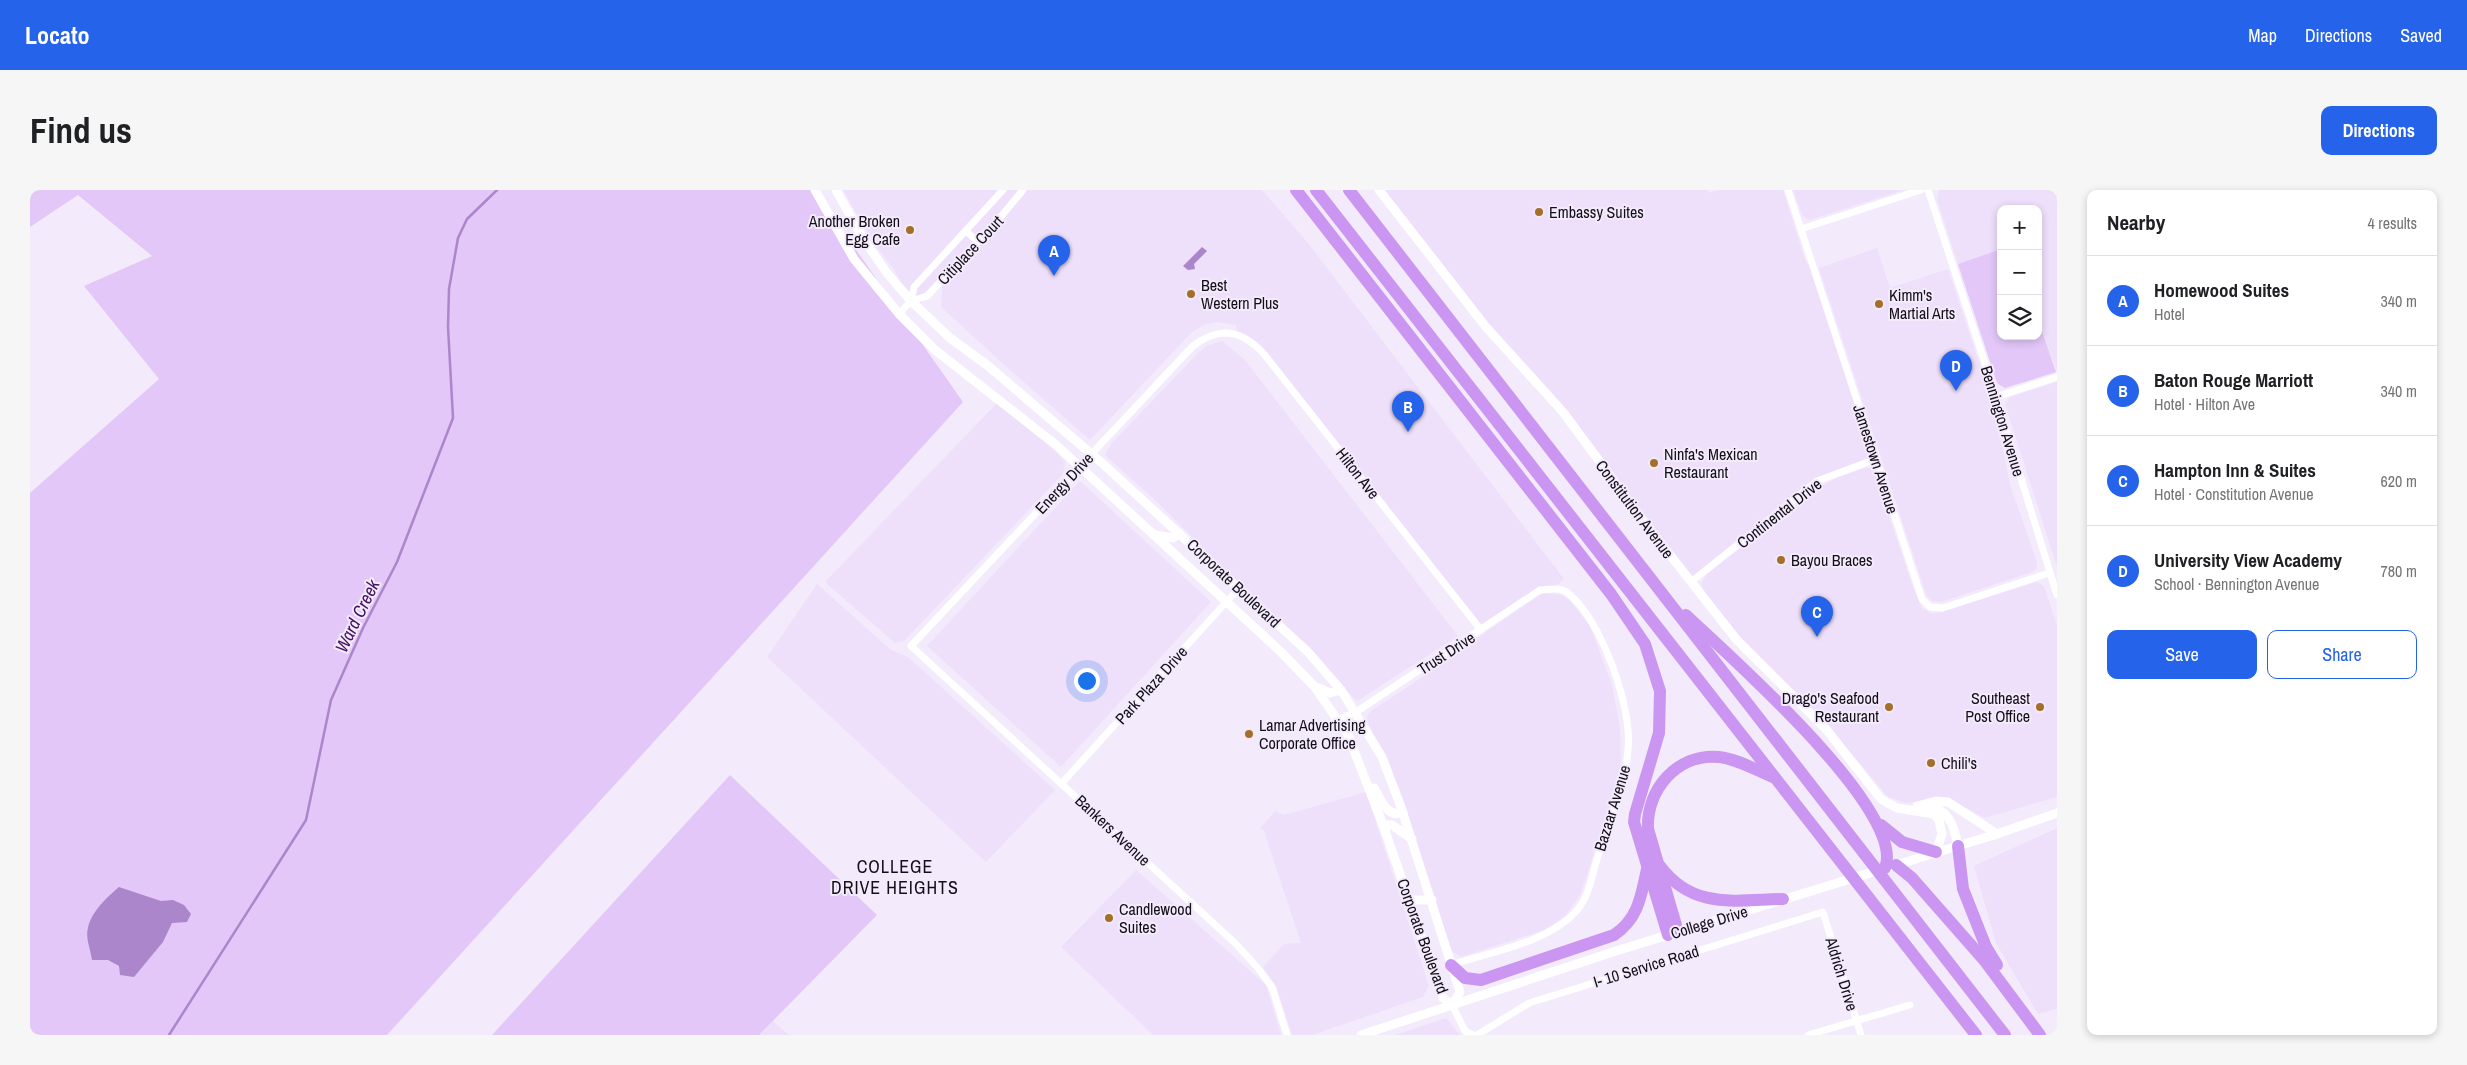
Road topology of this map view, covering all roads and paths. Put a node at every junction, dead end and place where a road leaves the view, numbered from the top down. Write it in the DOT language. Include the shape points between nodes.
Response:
graph roads {
  1 [pos="815,190"];
  2 [pos="836,190"];
  3 [pos="1003,190"];
  4 [pos="1023,190"];
  5 [pos="1296,190"];
  6 [pos="1316,190"];
  7 [pos="1349,190"];
  8 [pos="1380,190"];
  9 [pos="1788,190"];
  10 [pos="1921,190"];
  11 [pos="1928,190"];
  12 [pos="1801,229"];
  13 [pos="966,231"];
  14 [pos="978,242"];
  15 [pos="911,301"];
  16 [pos="898,314"];
  17 [pos="1224,333"];
  18 [pos="2057,376"];
  19 [pos="1996,397"];
  20 [pos="1092,453"];
  21 [pos="1876,459"];
  22 [pos="1080,466"];
  23 [pos="1179,533"];
  24 [pos="1154,534"];
  25 [pos="2050,573"];
  26 [pos="1691,582"];
  27 [pos="1239,588"];
  28 [pos="1554,588"];
  29 [pos="1657,588"];
  30 [pos="2057,595"];
  31 [pos="1226,602"];
  32 [pos="1481,630"];
  33 [pos="911,646"];
  34 [pos="1314,686"];
  35 [pos="1341,690"];
  36 [pos="1356,712"];
  37 [pos="1339,719"];
  38 [pos="1774,777"];
  39 [pos="1062,783"];
  40 [pos="1368,783"];
  41 [pos="1917,806"];
  42 [pos="1907,810"];
  43 [pos="1403,812"];
  44 [pos="2057,813"];
  45 [pos="1872,816"];
  46 [pos="1383,825"];
  47 [pos="1996,834"];
  48 [pos="1412,840"];
  49 [pos="1958,846"];
  50 [pos="1936,852"];
  51 [pos="1651,862"];
  52 [pos="1890,866"];
  53 [pos="1783,899"];
  54 [pos="1410,900"];
  55 [pos="1432,900"];
  56 [pos="1823,912"];
  57 [pos="1673,934"];
  58 [pos="1451,964"];
  59 [pos="1452,1005"];
  60 [pos="1910,1005"];
  61 [pos="2027,1016"];
  62 [pos="1857,1020"];
  63 [pos="1288,1035"];
  64 [pos="1361,1035"];
  65 [pos="1475,1035"];
  66 [pos="1808,1035"];
  67 [pos="1861,1035"];
  68 [pos="1976,1035"];
  69 [pos="2005,1035"];
  70 [pos="2040,1035"];
  1 -- 16 [label="street, Corporate Boulevard" via="854,259"];
  2 -- 15 [label="street, Corporate Boulevard" via="864,240"];
  3 -- 13 [label="street, Citiplace Court"];
  4 -- 14 [label="street, Citiplace Court"];
  5 -- 51 [label="highway" via="1611,594 1645,644 1656,676 1661,707 1657,743 1635,814 1636,829"];
  6 -- 38 [label="highway"];
  7 -- 29 [label="highway"];
  8 -- 26 [label="street, Constitution Avenue" via="1486,327 1563,412"];
  9 -- 12 [label="street, Jamestown Avenue"];
  10 -- 12 [label="street"];
  11 -- 19 [label="street, Bennington Avenue"];
  12 -- 21 [label="street, Jamestown Avenue"];
  13 -- 14 [label="street"];
  13 -- 15 [label="street, Citiplace Court" via="914,287"];
  14 -- 15 [label="street, Citiplace Court" via="927,296"];
  15 -- 16 [label="street, Citiplace Court"];
  15 -- 20 [label="street, Corporate Boulevard" via="950,338"];
  16 -- 22 [label="street, Corporate Boulevard" via="935,350"];
  17 -- 20 [label="street, Energy Drive" via="1192,347"];
  17 -- 32 [label="street, Hilton Ave" via="1246,338 1264,354"];
  18 -- 19 [label="street"];
  19 -- 25 [label="street, Bennington Avenue"];
  20 -- 22 [label="street, Energy Drive"];
  20 -- 23 [label="street, Corporate Boulevard"];
  21 -- 25 [label="street, Jamestown Avenue" via="1921,596 1927,605 1943,608"];
  21 -- 26 [label="street, Continental Drive" via="1817,481"];
  22 -- 24 [label="street, Corporate Boulevard"];
  22 -- 33 [label="street, Energy Drive"];
  23 -- 24 [label="street" via="1173,538"];
  23 -- 27 [label="street, Corporate Boulevard"];
  24 -- 31 [label="street, Corporate Boulevard"];
  25 -- 30 [label="street, Bennington Avenue"];
  26 -- 42 [label="street, Constitution Avenue" via="1736,639 1826,729 1881,799 1888,805"];
  27 -- 31 [label="street, Park Plaza Drive"];
  27 -- 35 [label="street, Corporate Boulevard" via="1308,652"];
  28 -- 32 [label="street, Trust Drive" via="1540,590"];
  28 -- 58 [label="street, Bazaar Avenue" via="1569,593 1585,613 1616,670 1629,749 1624,779 1589,887 1579,908 1544,935"];
  29 -- 45 [label="highway" via="1810,734 1845,776"];
  29 -- 69 [label="highway"];
  31 -- 34 [label="street, Corporate Boulevard"];
  31 -- 39 [label="street, Park Plaza Drive"];
  32 -- 36 [label="street, Trust Drive"];
  33 -- 39 [label="street, Bankers Avenue"];
  34 -- 35 [label="street" via="1330,693"];
  34 -- 37 [label="street, Corporate Boulevard"];
  35 -- 36 [label="street, Corporate Boulevard"];
  36 -- 37 [label="street, Trust Drive"];
  36 -- 43 [label="street, Corporate Boulevard" via="1382,757"];
  37 -- 40 [label="street, Corporate Boulevard"];
  38 -- 51 [label="highway" via="1720,757 1702,758 1678,767 1660,784 1650,805"];
  38 -- 68 [label="highway"];
  39 -- 63 [label="street, Bankers Avenue" via="1257,967 1272,987"];
  40 -- 43 [label="street" via="1389,811 1395,814"];
  40 -- 46 [label="street, Corporate Boulevard"];
  41 -- 42 [label="street"];
  41 -- 47 [label="street" via="1936,801 1952,804"];
  41 -- 49 [label="street" via="1934,807 1945,813 1955,829"];
  42 -- 50 [label="street, Constitution Avenue" via="1934,814 1939,820 1942,834"];
  43 -- 48 [label="street, Corporate Boulevard"];
  44 -- 47 [label="street, College Drive"];
  45 -- 50 [label="highway" via="1897,839"];
  45 -- 52 [label="highway" via="1887,847"];
  46 -- 48 [label="street" via="1392,825"];
  46 -- 54 [label="street, Corporate Boulevard"];
  47 -- 49 [label="street, College Drive"];
  48 -- 55 [label="street, Corporate Boulevard"];
  49 -- 50 [label="street, College Drive"];
  49 -- 61 [label="highway" via="1963,889 1986,947"];
  50 -- 52 [label="street, College Drive"];
  51 -- 53 [label="highway" via="1677,885 1703,898"];
  51 -- 57 [label="highway"];
  51 -- 58 [label="highway" via="1640,904 1629,923 1614,935 1481,980 1465,978"];
  52 -- 53 [label="street, College Drive"];
  52 -- 61 [label="highway" via="1912,878 1959,930"];
  53 -- 57 [label="street, College Drive"];
  54 -- 55 [label="street"];
  54 -- 59 [label="street, Corporate Boulevard" via="1443,998"];
  55 -- 58 [label="street, Corporate Boulevard"];
  56 -- 62 [label="street, Aldrich Drive"];
  56 -- 65 [label="street, I- 10 Service Road" via="1529,1003"];
  57 -- 59 [label="street, College Drive"];
  58 -- 59 [label="street, Corporate Boulevard" via="1460,992"];
  59 -- 64 [label="street, College Drive"];
  59 -- 65 [label="street, I- 10 Service Road" via="1465,1031"];
  60 -- 62 [label="street"];
  61 -- 70 [label="highway"];
  62 -- 66 [label="street"];
  62 -- 67 [label="street, Aldrich Drive"];
}
